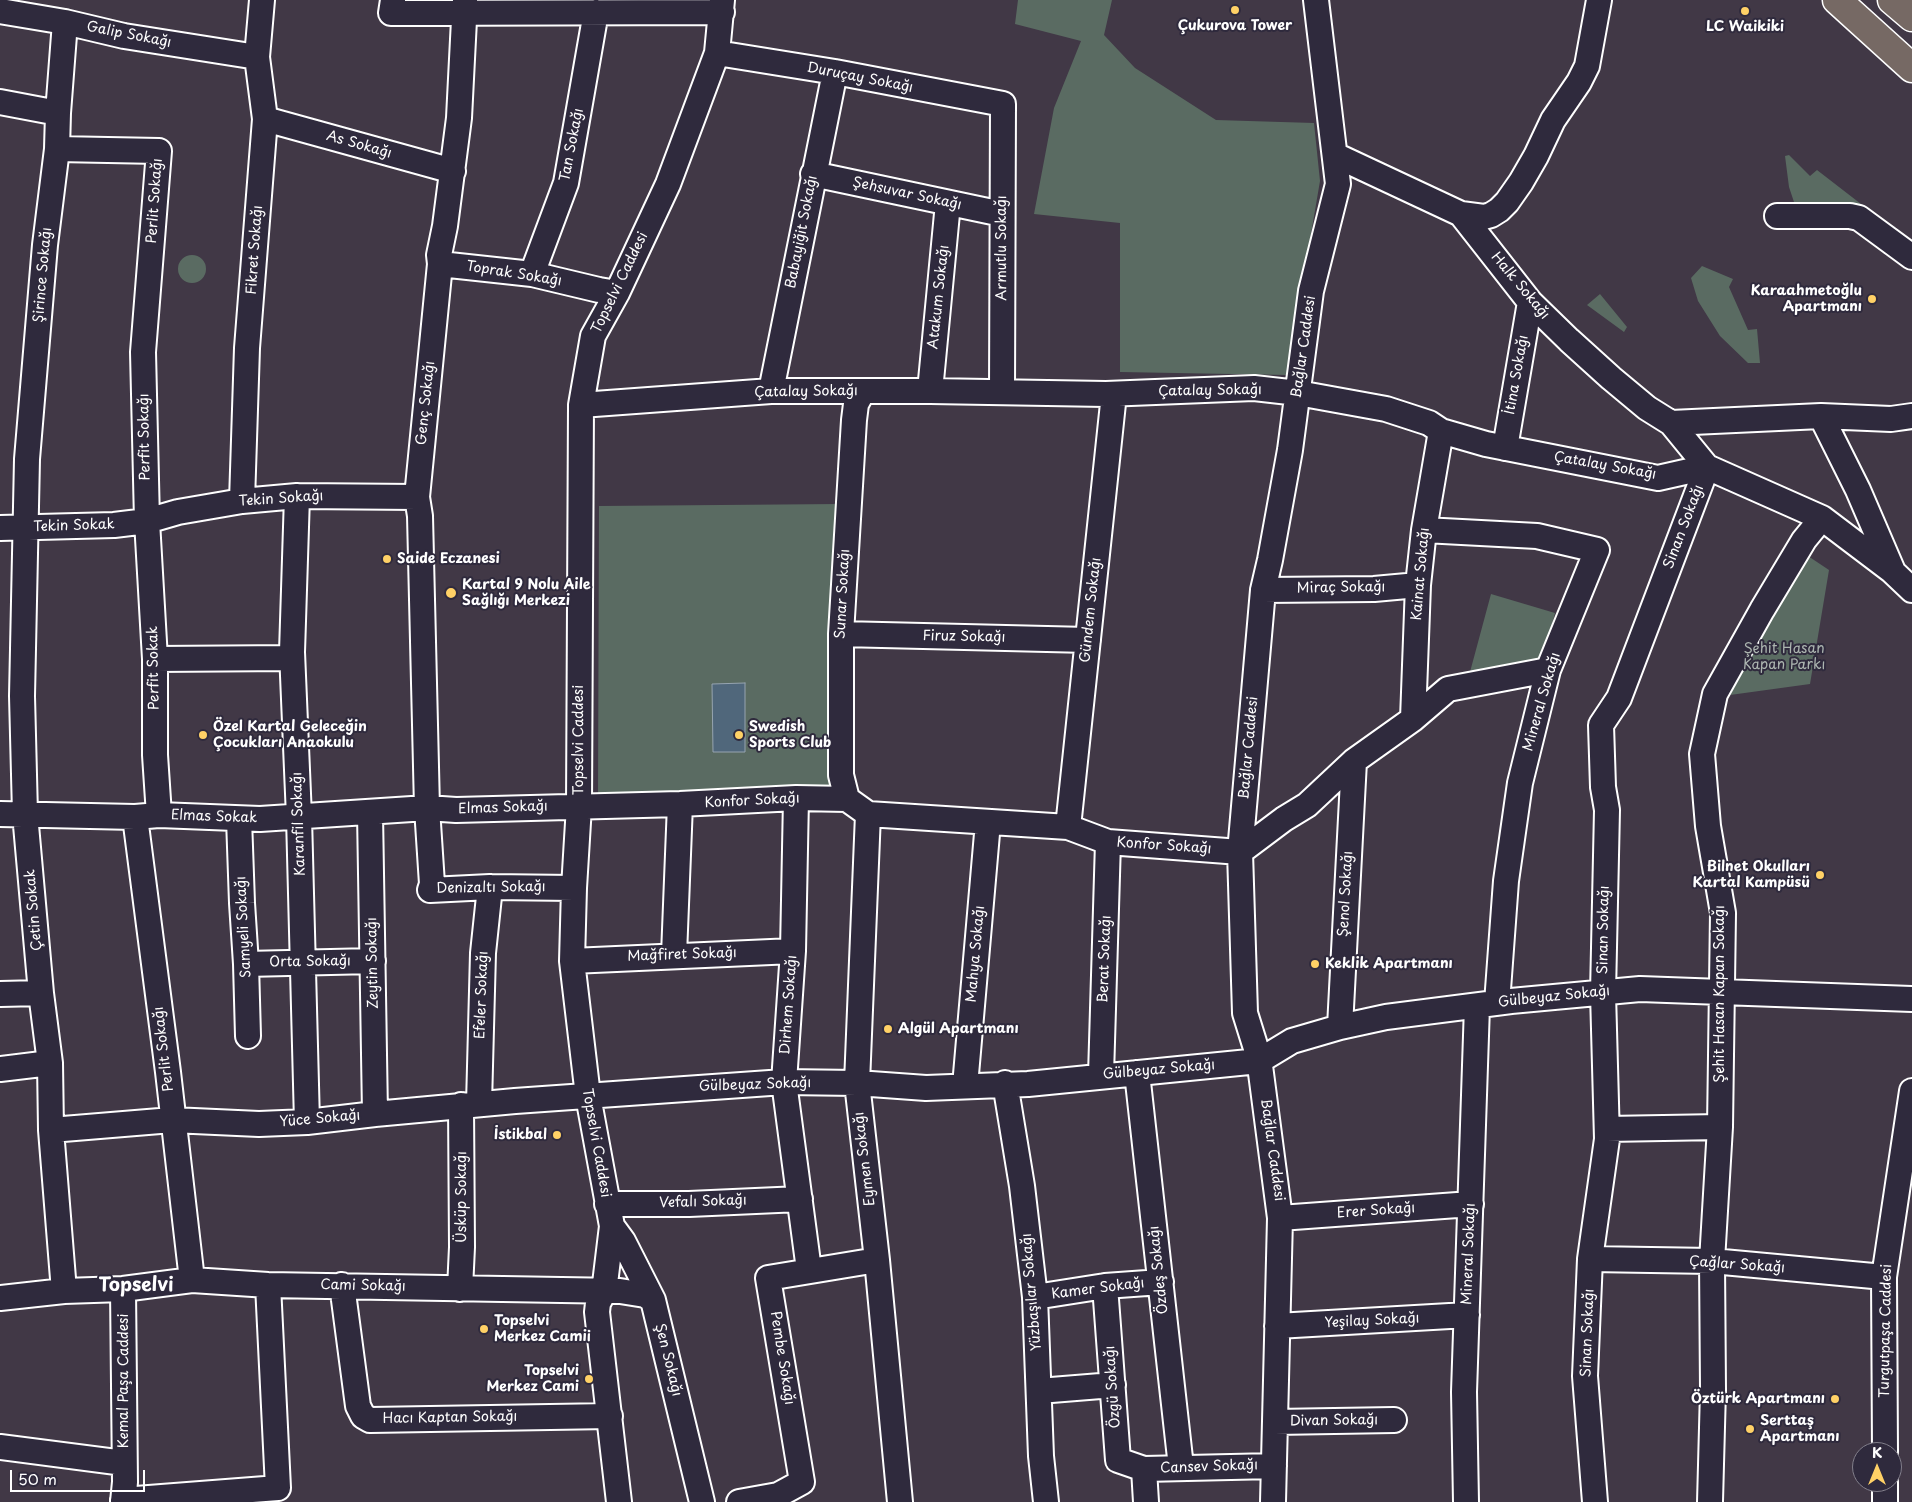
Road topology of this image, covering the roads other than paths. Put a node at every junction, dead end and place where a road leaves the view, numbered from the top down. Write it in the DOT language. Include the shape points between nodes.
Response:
graph roads {
  1 [pos="262,0"];
  2 [pos="393,0"];
  3 [pos="1316,0"];
  4 [pos="1599,0"];
  5 [pos="1837,0"];
  6 [pos="1892,0"];
  7 [pos="465,6"];
  8 [pos="722,6"];
  9 [pos="0,11"];
  10 [pos="596,12"];
  11 [pos="1912,17"];
  12 [pos="65,22"];
  13 [pos="717,53"];
  14 [pos="257,56"];
  15 [pos="1912,68"];
  16 [pos="835,72"];
  17 [pos="0,102"];
  18 [pos="1003,104"];
  19 [pos="58,113"];
  20 [pos="265,119"];
  21 [pos="57,149"];
  22 [pos="1335,155"];
  23 [pos="453,171"];
  24 [pos="813,174"];
  25 [pos="948,203"];
  26 [pos="1002,214"];
  27 [pos="1461,214"];
  28 [pos="1777,216"];
  29 [pos="1912,257"];
  30 [pos="440,264"];
  31 [pos="532,274"];
  32 [pos="617,293"];
  33 [pos="1530,302"];
  34 [pos="143,352"];
  35 [pos="930,390"];
  36 [pos="771,391"];
  37 [pos="863,391"];
  38 [pos="1002,392"];
  39 [pos="1298,393"];
  40 [pos="1114,394"];
  41 [pos="581,405"];
  42 [pos="1821,416"];
  43 [pos="1912,416"];
  44 [pos="1671,423"];
  45 [pos="1441,431"];
  46 [pos="1505,448"];
  47 [pos="1707,467"];
  48 [pos="297,496"];
  49 [pos="417,497"];
  50 [pos="242,501"];
  51 [pos="1822,518"];
  52 [pos="147,521"];
  53 [pos="0,528"];
  54 [pos="25,528"];
  55 [pos="1424,530"];
  56 [pos="1892,571"];
  57 [pos="1418,585"];
  58 [pos="1263,590"];
  59 [pos="1912,590"];
  60 [pos="841,634"];
  61 [pos="1088,640"];
  62 [pos="292,658"];
  63 [pos="155,659"];
  64 [pos="1548,670"];
  65 [pos="1413,719"];
  66 [pos="1354,762"];
  67 [pos="796,798"];
  68 [pos="847,799"];
  69 [pos="680,804"];
  70 [pos="579,806"];
  71 [pos="427,808"];
  72 [pos="370,812"];
  73 [pos="0,814"];
  74 [pos="25,814"];
  75 [pos="868,814"];
  76 [pos="159,815"];
  77 [pos="135,817"];
  78 [pos="299,817"];
  79 [pos="239,819"];
  80 [pos="988,822"];
  81 [pos="1068,827"];
  82 [pos="1108,842"];
  83 [pos="1240,852"];
  84 [pos="490,886"];
  85 [pos="574,888"];
  86 [pos="793,951"];
  87 [pos="674,955"];
  88 [pos="373,961"];
  89 [pos="572,961"];
  90 [pos="302,963"];
  91 [pos="246,964"];
  92 [pos="1603,992"];
  93 [pos="1721,992"];
  94 [pos="41,993"];
  95 [pos="0,994"];
  96 [pos="1912,999"];
  97 [pos="1487,1004"];
  98 [pos="1340,1027"];
  99 [pos="248,1036"];
  100 [pos="1259,1061"];
  101 [pos="50,1063"];
  102 [pos="0,1069"];
  103 [pos="1137,1073"];
  104 [pos="1101,1076"];
  105 [pos="784,1082"];
  106 [pos="857,1083"];
  107 [pos="1005,1083"];
  108 [pos="965,1086"];
  109 [pos="1912,1091"];
  110 [pos="588,1096"];
  111 [pos="470,1105"];
  112 [pos="375,1114"];
  113 [pos="172,1120"];
  114 [pos="306,1122"];
  115 [pos="1720,1127"];
  116 [pos="1607,1129"];
  117 [pos="51,1130"];
  118 [pos="800,1199"];
  119 [pos="1471,1204"];
  120 [pos="609,1215"];
  121 [pos="1280,1218"];
  122 [pos="1590,1259"];
  123 [pos="877,1260"];
  124 [pos="1712,1261"];
  125 [pos="809,1270"];
  126 [pos="1884,1277"];
  127 [pos="192,1280"];
  128 [pos="1161,1282"];
  129 [pos="268,1285"];
  130 [pos="342,1285"];
  131 [pos="1105,1286"];
  132 [pos="460,1289"];
  133 [pos="123,1290"];
  134 [pos="64,1291"];
  135 [pos="604,1292"];
  136 [pos="1035,1297"];
  137 [pos="0,1298"];
  138 [pos="653,1300"];
  139 [pos="1467,1315"];
  140 [pos="1278,1326"];
  141 [pos="1113,1385"];
  142 [pos="1038,1391"];
  143 [pos="610,1416"];
  144 [pos="1394,1420"];
  145 [pos="1275,1422"];
  146 [pos="1885,1442"];
  147 [pos="0,1447"];
  148 [pos="124,1463"];
  149 [pos="1274,1466"];
  150 [pos="1181,1467"];
  151 [pos="1144,1469"];
  152 [pos="778,1498"];
  153 [pos="123,1501"];
  154 [pos="619,1502"];
  155 [pos="702,1502"];
  156 [pos="739,1502"];
  157 [pos="900,1502"];
  158 [pos="1046,1502"];
  159 [pos="1146,1502"];
  160 [pos="1273,1502"];
  161 [pos="1466,1502"];
  162 [pos="1595,1502"];
  163 [pos="1710,1502"];
  1 -- 14 [label="street, Fikret Sokağı"];
  2 -- 7 [label="street" via="392,13"];
  3 -- 22 [label="street, Bağlar Caddesi"];
  4 -- 27 [label="street" via="1587,66 1507,202 1484,217"];
  5 -- 15 [label="main road"];
  6 -- 11 [label="main road"];
  7 -- 10 [label="street"];
  7 -- 23 [label="street, Genç Sokağı"];
  8 -- 10 [label="street"];
  8 -- 13 [label="street, Topselvi Caddesi"];
  9 -- 12 [label="street, Galip Sokağı"];
  10 -- 31 [label="street, Tan Sokağı" via="566,183"];
  12 -- 14 [label="street, Galip Sokağı" via="124,36"];
  12 -- 19 [label="street, Şirince Sokağı"];
  13 -- 16 [label="street, Duruçay Sokağı"];
  13 -- 32 [label="street, Topselvi Caddesi" via="668,184"];
  14 -- 20 [label="street, Fikret Sokağı"];
  16 -- 18 [label="street, Duruçay Sokağı"];
  16 -- 24 [label="street, Babayiğit Sokağı"];
  17 -- 19 [label="street"];
  18 -- 26 [label="street, Armutlu Sokağı"];
  19 -- 21 [label="street, Şirince Sokağı"];
  20 -- 23 [label="street, As Sokağı"];
  20 -- 50 [label="street, Fikret Sokağı" via="247,348"];
  21 -- 34 [label="street, Perlit Sokağı" via="159,152"];
  21 -- 54 [label="street, Şirince Sokağı" via="45,245 28,449"];
  22 -- 27 [label="street, Halk Sokağı"];
  22 -- 39 [label="street, Bağlar Caddesi" via="1338,184 1311,291"];
  23 -- 30 [label="street, Genç Sokağı"];
  24 -- 25 [label="street, Şehsuvar Sokağı"];
  24 -- 36 [label="street, Babayiğit Sokağı"];
  25 -- 26 [label="street, Şehsuvar Sokağı"];
  25 -- 35 [label="street, Atakum Sokağı"];
  26 -- 38 [label="street, Armutlu Sokağı"];
  27 -- 33 [label="street, Halk Sokağı"];
  28 -- 29 [label="street" via="1859,218"];
  30 -- 31 [label="street, Toprak Sokağı"];
  30 -- 49 [label="street, Genç Sokağı"];
  31 -- 32 [label="street, Toprak Sokağı"];
  32 -- 41 [label="street, Topselvi Caddesi" via="593,336"];
  33 -- 44 [label="street, Halk Sokağı" via="1611,378"];
  33 -- 46 [label="street, İtina Sokağı"];
  34 -- 52 [label="street, Perfit Sokağı"];
  35 -- 37 [label="street, Çatalay Sokağı"];
  35 -- 38 [label="street, Çatalay Sokağı"];
  36 -- 37 [label="street, Çatalay Sokağı"];
  36 -- 41 [label="street, Çatalay Sokağı"];
  37 -- 60 [label="street, Sunar Sokağı" via="856,404 854,420"];
  38 -- 40 [label="street, Çatalay Sokağı"];
  39 -- 40 [label="street, Çatalay Sokağı" via="1254,388"];
  39 -- 45 [label="street, Çatalay Sokağı" via="1386,409 1429,423"];
  39 -- 58 [label="street, Bağlar Caddesi"];
  40 -- 61 [label="street, Gündem Sokağı"];
  41 -- 70 [label="street, Topselvi Caddesi"];
  42 -- 43 [label="street" via="1891,419"];
  42 -- 44 [label="street"];
  42 -- 56 [label="street" via="1858,490"];
  44 -- 47 [label="street, Halk Sokağı"];
  45 -- 46 [label="street, Çatalay Sokağı"];
  45 -- 55 [label="street, Kainat Sokağı"];
  46 -- 47 [label="street, Çatalay Sokağı" via="1658,478"];
  47 -- 51 [label="street"];
  47 -- 92 [label="street, Sinan Sokağı" via="1619,698 1601,725 1606,810"];
  48 -- 49 [label="street, Tekin Sokağı"];
  48 -- 50 [label="street, Tekin Sokağı"];
  48 -- 62 [label="street, Karanfil Sokağı"];
  49 -- 71 [label="street, Genç Sokağı"];
  50 -- 52 [label="street, Tekin Sokağı"];
  51 -- 56 [label="street"];
  51 -- 93 [label="street, Şehit Hasan Kapan Sokağı" via="1804,540 1715,694 1702,754 1708,826 1723,913"];
  52 -- 54 [label="street, Tekin Sokak"];
  52 -- 63 [label="street, Perfit Sokak"];
  53 -- 54 [label="street, Tekin Sokak"];
  54 -- 74 [label="street, Çetin Sokak" via="22,696"];
  55 -- 57 [label="street, Kainat Sokağı"];
  55 -- 64 [label="street, Mineral Sokağı" via="1537,536 1597,550"];
  56 -- 59 [label="street"];
  57 -- 58 [label="street, Miraç Sokağı" via="1374,589"];
  57 -- 65 [label="street, Kainat Sokağı"];
  58 -- 83 [label="street, Bağlar Caddesi"];
  60 -- 61 [label="street, Firuz Sokağı"];
  60 -- 68 [label="street, Sunar Sokağı" via="841,775"];
  61 -- 81 [label="street, Gündem Sokağı"];
  62 -- 63 [label="street"];
  62 -- 78 [label="street, Karanfil Sokağı"];
  63 -- 76 [label="street, Perfit Sokak"];
  64 -- 65 [label="street" via="1448,689"];
  64 -- 97 [label="street, Mineral Sokağı" via="1520,783"];
  65 -- 66 [label="street"];
  66 -- 83 [label="street" via="1307,805"];
  66 -- 98 [label="street, Şenol Sokağı"];
  67 -- 68 [label="street, Konfor Sokağı"];
  67 -- 69 [label="street, Konfor Sokağı"];
  67 -- 86 [label="street, Dirhem Sokağı"];
  68 -- 75 [label="street"];
  69 -- 70 [label="street, Konfor Sokağı"];
  69 -- 87 [label="street"];
  70 -- 71 [label="street, Elmas Sokağı"];
  70 -- 85 [label="street, Topselvi Caddesi"];
  71 -- 72 [label="street, Elmas Sokak"];
  71 -- 84 [label="street, Denizaltı Sokağı" via="430,890"];
  72 -- 78 [label="street, Elmas Sokak"];
  72 -- 88 [label="street, Zeytin Sokağı"];
  73 -- 74 [label="street, Elmas Sokak"];
  74 -- 77 [label="street, Elmas Sokak"];
  74 -- 94 [label="street, Çetin Sokak"];
  75 -- 80 [label="street, Konfor Sokağı"];
  75 -- 106 [label="street, Eymen Sokağı"];
  76 -- 77 [label="street, Elmas Sokak"];
  76 -- 79 [label="street, Elmas Sokak"];
  77 -- 113 [label="street, Perlit Sokağı"];
  78 -- 79 [label="street, Elmas Sokak"];
  78 -- 90 [label="street, Karanfil Sokağı"];
  79 -- 91 [label="street, Samyeli Sokağı"];
  80 -- 81 [label="street, Konfor Sokağı"];
  80 -- 108 [label="street, Mahya Sokağı"];
  81 -- 82 [label="street, Konfor Sokağı"];
  82 -- 83 [label="street, Konfor Sokağı"];
  82 -- 104 [label="street, Berat Sokağı"];
  83 -- 100 [label="street, Bağlar Caddesi" via="1245,1013"];
  84 -- 85 [label="street, Denizaltı Sokağı"];
  84 -- 111 [label="street, Efeler Sokağı"];
  85 -- 89 [label="street, Topselvi Caddesi"];
  86 -- 87 [label="street, Mağfiret Sokağı"];
  86 -- 105 [label="street, Dirhem Sokağı"];
  87 -- 89 [label="street, Mağfiret Sokağı"];
  88 -- 90 [label="street, Orta Sokağı"];
  88 -- 112 [label="street, Zeytin Sokağı"];
  89 -- 110 [label="street, Topselvi Caddesi"];
  90 -- 91 [label="street, Orta Sokağı"];
  90 -- 114 [label="street, Karanfil Sokağı"];
  91 -- 99 [label="street, Samyeli Sokağı"];
  92 -- 93 [label="street, Gülbeyaz Sokağı" via="1640,989"];
  92 -- 97 [label="street, Gülbeyaz Sokağı"];
  92 -- 116 [label="street, Sinan Sokağı"];
  93 -- 96 [label="street, Gülbeyaz Sokağı"];
  93 -- 115 [label="street, Şehit Hasan Kapan Sokağı"];
  94 -- 95 [label="street"];
  94 -- 101 [label="street, Çetin Sokak"];
  97 -- 98 [label="street, Gülbeyaz Sokağı" via="1386,1017"];
  97 -- 119 [label="street, Mineral Sokağı"];
  98 -- 100 [label="street, Gülbeyaz Sokağı" via="1292,1040"];
  100 -- 103 [label="street, Gülbeyaz Sokağı"];
  100 -- 121 [label="street, Bağlar Caddesi"];
  101 -- 102 [label="street"];
  101 -- 117 [label="street, Çetin Sokak"];
  103 -- 104 [label="street, Gülbeyaz Sokağı"];
  103 -- 128 [label="street, Özdeş Sokağı"];
  104 -- 107 [label="street, Gülbeyaz Sokağı" via="1028,1084"];
  105 -- 106 [label="street, Gülbeyaz Sokağı"];
  105 -- 110 [label="street, Gülbeyaz Sokağı"];
  105 -- 118 [label="street, Dirhem Sokağı"];
  106 -- 108 [label="street, Gülbeyaz Sokağı" via="926,1088"];
  106 -- 123 [label="street, Eymen Sokağı"];
  107 -- 108 [label="street, Gülbeyaz Sokağı"];
  107 -- 136 [label="street, Yüzbaşılar Sokağı" via="1022,1186"];
  109 -- 126 [label="street, Turgutpaşa Caddesi"];
  110 -- 111 [label="street, Yüce Sokağı"];
  110 -- 120 [label="street, Topselvi Caddesi"];
  111 -- 112 [label="street, Yüce Sokağı"];
  111 -- 132 [label="street, Üsküp Sokağı"];
  112 -- 114 [label="street, Yüce Sokağı"];
  113 -- 114 [label="street, Yüce Sokağı" via="258,1124"];
  113 -- 117 [label="street, Yüce Sokağı"];
  113 -- 127 [label="street, Perlit Sokağı"];
  115 -- 116 [label="street"];
  115 -- 124 [label="street, Şehit Hasan Kapan Sokağı"];
  116 -- 122 [label="street, Sinan Sokağı"];
  117 -- 134 [label="street, Çetin Sokak"];
  118 -- 120 [label="street, Vefalı Sokağı" via="689,1204"];
  118 -- 125 [label="street, Dirhem Sokağı"];
  119 -- 121 [label="street, Erer Sokağı"];
  119 -- 139 [label="street, Mineral Sokağı"];
  120 -- 135 [label="street, Topselvi Caddesi"];
  120 -- 138 [label="street, Şen Sokağı"];
  121 -- 140 [label="street, Bağlar Caddesi"];
  122 -- 124 [label="street, Çağlar Sokağı"];
  122 -- 162 [label="street, Sinan Sokağı" via="1585,1376"];
  123 -- 125 [label="street, Pembe Sokağı"];
  123 -- 157 [label="street, Eymen Sokağı"];
  124 -- 126 [label="street, Çağlar Sokağı"];
  124 -- 163 [label="street, Şehit Hasan Kapan Sokağı"];
  125 -- 152 [label="street, Pembe Sokağı" via="768,1278 802,1482"];
  126 -- 146 [label="street, Turgutpaşa Caddesi"];
  127 -- 129 [label="street, Cami Sokağı"];
  127 -- 133 [label="street, Cami Sokağı"];
  128 -- 131 [label="street, Kamer Sokağı"];
  128 -- 150 [label="street, Özdeş Sokağı"];
  129 -- 130 [label="street, Cami Sokağı"];
  129 -- 153 [label="street" via="278,1488"];
  130 -- 132 [label="street, Cami Sokağı"];
  130 -- 143 [label="street, Hacı Kaptan Sokağı" via="358,1406 363,1416 370,1420"];
  131 -- 136 [label="street, Kamer Sokağı"];
  131 -- 141 [label="street, Özgü Sokağı"];
  132 -- 135 [label="street, Cami Sokağı"];
  133 -- 134 [label="street, Cami Sokağı"];
  133 -- 148 [label="street, Kemal Paşa Caddesi"];
  134 -- 137 [label="street, Cami Sokağı"];
  135 -- 138 [label="street, Cami Sokağı" via="645,1294"];
  135 -- 143 [label="street, Topselvi Caddesi" via="597,1312"];
  136 -- 142 [label="street, Yüzbaşılar Sokağı"];
  138 -- 155 [label="street, Şen Sokağı"];
  139 -- 140 [label="street, Yeşilay Sokağı"];
  139 -- 161 [label="street, Mineral Sokağı" via="1463,1416"];
  140 -- 145 [label="street, Bağlar Caddesi"];
  141 -- 142 [label="street"];
  141 -- 151 [label="street, Özgü Sokağı" via="1118,1460"];
  142 -- 158 [label="street, Yüzbaşılar Sokağı"];
  143 -- 154 [label="street, Topselvi Caddesi"];
  144 -- 145 [label="street, Divan Sokağı"];
  145 -- 149 [label="street, Bağlar Caddesi"];
  147 -- 148 [label="street"];
  148 -- 153 [label="street, Kemal Paşa Caddesi"];
  149 -- 150 [label="street, Cansev Sokağı"];
  149 -- 160 [label="street, Bağlar Caddesi"];
  150 -- 151 [label="street, Cansev Sokağı"];
  151 -- 159 [label="street"];
  152 -- 156 [label="street, Pembe Sokağı"];
}
